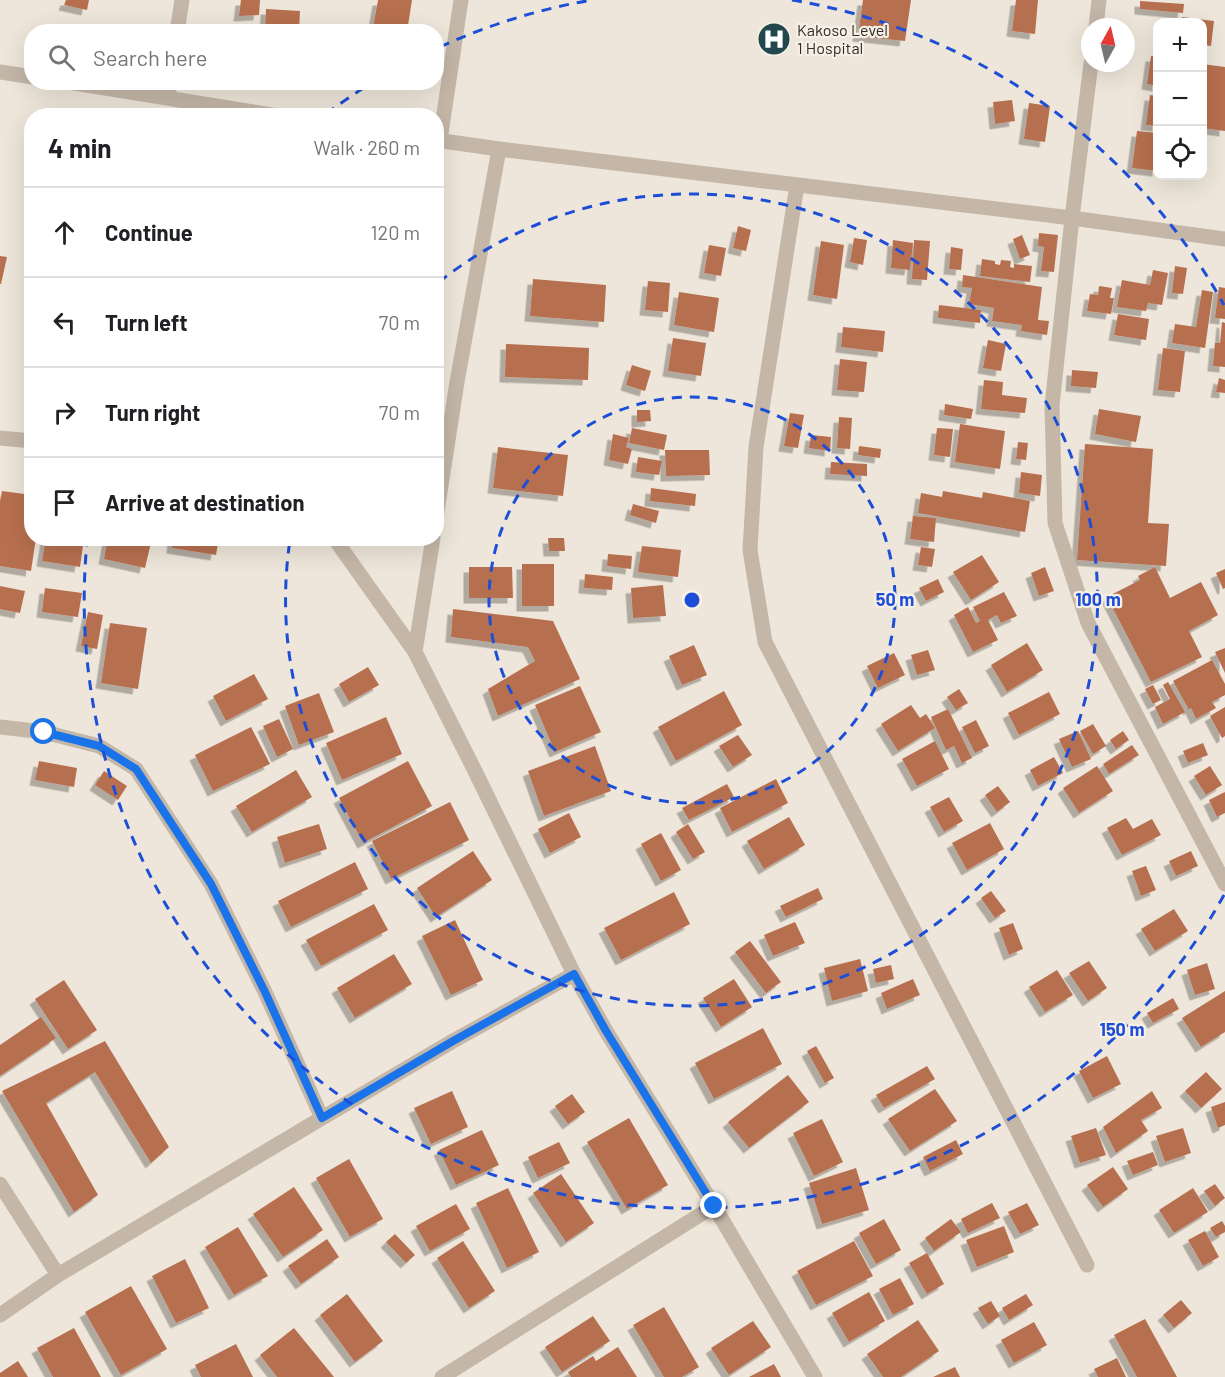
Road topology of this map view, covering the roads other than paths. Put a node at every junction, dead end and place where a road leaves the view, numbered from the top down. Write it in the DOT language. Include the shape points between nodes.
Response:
graph roads {
  1 [pos="182,0"];
  2 [pos="461,0"];
  3 [pos="1099,0"];
  4 [pos="1097,18"];
  5 [pos="178,24"];
  6 [pos="0,72"];
  7 [pos="1090,72"];
  8 [pos="24,76"];
  9 [pos="115,90"];
  10 [pos="169,90"];
  11 [pos="168,99"];
  12 [pos="226,108"];
  13 [pos="443,108"];
  14 [pos="444,141"];
  15 [pos="499,149"];
  16 [pos="797,185"];
  17 [pos="1072,218"];
  18 [pos="1225,239"];
  19 [pos="0,438"];
  20 [pos="24,440"];
  21 [pos="444,466"];
  22 [pos="340,546"];
  23 [pos="432,546"];
  24 [pos="416,652"];
  25 [pos="0,726"];
  26 [pos="1224,877"];
  27 [pos="574,974"];
  28 [pos="322,1118"];
  29 [pos="0,1184"];
  30 [pos="714,1206"];
  31 [pos="1087,1265"];
  32 [pos="58,1275"];
  33 [pos="0,1315"];
  34 [pos="442,1377"];
  35 [pos="815,1377"];
  1 -- 5 [label="street"];
  2 -- 13 [label="street"];
  3 -- 4 [label="street"];
  6 -- 8 [label="street"];
  7 -- 17 [label="street"];
  9 -- 11 [label="street"];
  10 -- 11 [label="street"];
  11 -- 12 [label="street"];
  14 -- 15 [label="street"];
  15 -- 16 [label="street"];
  15 -- 21 [label="street"];
  16 -- 17 [label="street"];
  16 -- 31 [label="street" via="756,447 750,550 765,642"];
  17 -- 18 [label="street"];
  17 -- 26 [label="street" via="1052,406 1055,523 1089,623"];
  19 -- 20 [label="street"];
  22 -- 24 [label="street"];
  23 -- 24 [label="street"];
  24 -- 27 [label="street"];
  25 -- 28 [label="street" via="99,746 136,769 211,884"];
  27 -- 28 [label="street"];
  27 -- 30 [label="street"];
  28 -- 32 [label="street"];
  29 -- 32 [label="street"];
  30 -- 34 [label="street"];
  30 -- 35 [label="street"];
  32 -- 33 [label="street"];
}
